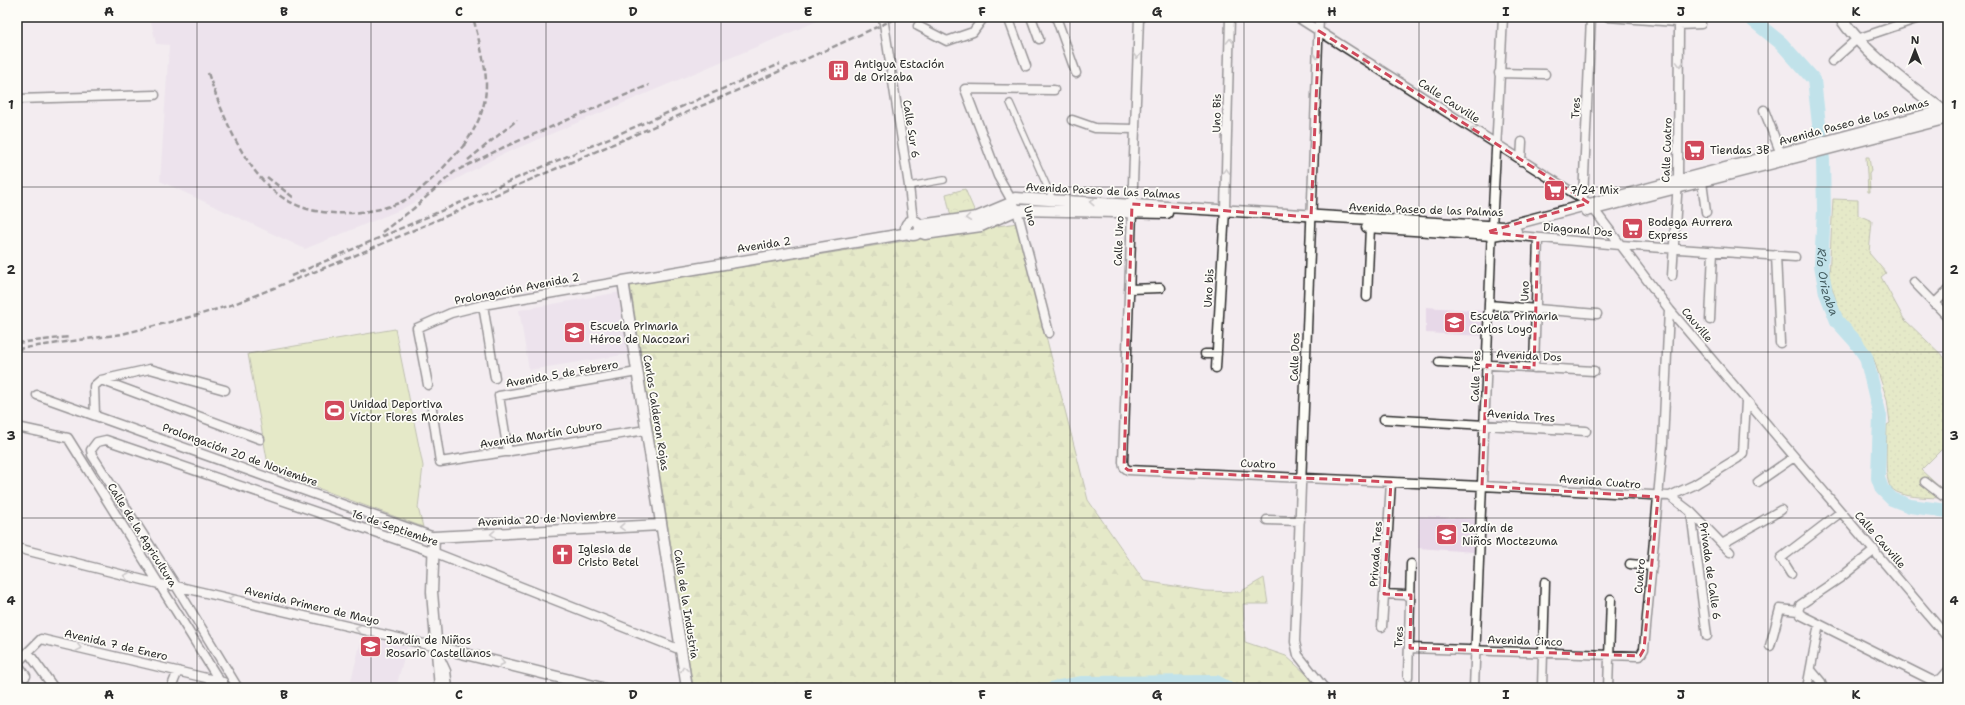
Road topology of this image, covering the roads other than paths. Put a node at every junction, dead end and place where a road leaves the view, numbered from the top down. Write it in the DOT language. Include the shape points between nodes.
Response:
graph roads {
  1 [pos="883,17"];
  2 [pos="984,17"];
  3 [pos="1008,17"];
  4 [pos="1031,17"];
  5 [pos="1056,17"];
  6 [pos="1139,17"];
  7 [pos="1230,17"];
  8 [pos="1297,17"];
  9 [pos="1319,17"];
  10 [pos="1502,17"];
  11 [pos="1591,17"];
  12 [pos="1608,17"];
  13 [pos="1840,17"];
  14 [pos="1922,17"];
  15 [pos="1701,24"];
  16 [pos="1679,25"];
  17 [pos="918,26"];
  18 [pos="1318,31"];
  19 [pos="1039,39"];
  20 [pos="1857,39"];
  21 [pos="1832,60"];
  22 [pos="1026,66"];
  23 [pos="1076,73"];
  24 [pos="1500,73"];
  25 [pos="1545,74"];
  26 [pos="1054,90"];
  27 [pos="155,95"];
  28 [pos="17,99"];
  29 [pos="1010,103"];
  30 [pos="1764,110"];
  31 [pos="1947,113"];
  32 [pos="1072,120"];
  33 [pos="1134,129"];
  34 [pos="1522,142"];
  35 [pos="1497,145"];
  36 [pos="1806,151"];
  37 [pos="1781,154"];
  38 [pos="1521,161"];
  39 [pos="944,180"];
  40 [pos="1702,182"];
  41 [pos="1677,185"];
  42 [pos="909,186"];
  43 [pos="1053,200"];
  44 [pos="1589,204"];
  45 [pos="1015,206"];
  46 [pos="1132,208"];
  47 [pos="1706,212"];
  48 [pos="1225,213"];
  49 [pos="1311,220"];
  50 [pos="1370,227"];
  51 [pos="915,228"];
  52 [pos="1495,232"];
  53 [pos="1538,238"];
  54 [pos="1620,245"];
  55 [pos="1673,249"];
  56 [pos="1713,251"];
  57 [pos="1776,255"];
  58 [pos="1795,257"];
  59 [pos="1672,276"];
  60 [pos="623,281"];
  61 [pos="1914,282"];
  62 [pos="1160,288"];
  63 [pos="1129,289"];
  64 [pos="1948,290"];
  65 [pos="1367,297"];
  66 [pos="1934,304"];
  67 [pos="483,305"];
  68 [pos="1489,306"];
  69 [pos="1535,308"];
  70 [pos="1669,309"];
  71 [pos="1598,314"];
  72 [pos="1947,316"];
  73 [pos="1710,320"];
  74 [pos="1049,333"];
  75 [pos="1780,343"];
  76 [pos="1205,354"];
  77 [pos="1217,354"];
  78 [pos="1439,362"];
  79 [pos="1487,365"];
  80 [pos="1216,368"];
  81 [pos="1534,368"];
  82 [pos="1594,371"];
  83 [pos="637,372"];
  84 [pos="495,378"];
  85 [pos="101,380"];
  86 [pos="428,385"];
  87 [pos="225,390"];
  88 [pos="37,395"];
  89 [pos="1746,401"];
  90 [pos="432,409"];
  91 [pos="95,415"];
  92 [pos="1384,419"];
  93 [pos="1485,424"];
  94 [pos="17,427"];
  95 [pos="646,430"];
  96 [pos="1586,431"];
  97 [pos="260,439"];
  98 [pos="97,442"];
  99 [pos="508,452"];
  100 [pos="1794,457"];
  101 [pos="1124,467"];
  102 [pos="1302,477"];
  103 [pos="1391,482"];
  104 [pos="1758,482"];
  105 [pos="1925,482"];
  106 [pos="1482,486"];
  107 [pos="1670,496"];
  108 [pos="1658,497"];
  109 [pos="1946,498"];
  110 [pos="1781,510"];
  111 [pos="1691,512"];
  112 [pos="1841,512"];
  113 [pos="1267,520"];
  114 [pos="1300,521"];
  115 [pos="661,525"];
  116 [pos="434,537"];
  117 [pos="1722,544"];
  118 [pos="17,548"];
  119 [pos="1875,550"];
  120 [pos="433,552"];
  121 [pos="1730,552"];
  122 [pos="1411,564"];
  123 [pos="1630,564"];
  124 [pos="1652,566"];
  125 [pos="1790,574"];
  126 [pos="1545,582"];
  127 [pos="167,585"];
  128 [pos="1384,594"];
  129 [pos="1410,597"];
  130 [pos="1611,600"];
  131 [pos="1798,611"];
  132 [pos="1819,624"];
  133 [pos="1382,627"];
  134 [pos="1707,636"];
  135 [pos="1948,638"];
  136 [pos="1770,646"];
  137 [pos="1410,648"];
  138 [pos="681,650"];
  139 [pos="1476,650"];
  140 [pos="437,651"];
  141 [pos="28,652"];
  142 [pos="1543,652"];
  143 [pos="1610,655"];
  144 [pos="1640,656"];
  145 [pos="17,663"];
  146 [pos="1811,670"];
  147 [pos="178,671"];
  148 [pos="1948,671"];
  149 [pos="26,676"];
  150 [pos="1408,677"];
  151 [pos="229,685"];
  152 [pos="54,688"];
  153 [pos="171,688"];
  154 [pos="247,688"];
  155 [pos="440,688"];
  156 [pos="448,688"];
  157 [pos="602,688"];
  158 [pos="687,688"];
  159 [pos="1324,688"];
  160 [pos="1474,688"];
  161 [pos="1542,688"];
  162 [pos="1608,688"];
  163 [pos="1807,688"];
  164 [pos="1823,688"];
  1 -- 42 [label="street, Calle Sur 6"];
  2 -- 17 [label="street" via="973,32 947,41"];
  3 -- 22 [label="street"];
  4 -- 19 [label="street"];
  5 -- 23 [label="street"];
  6 -- 33 [label="street, Calle Uno, one-way"];
  48 -- 7 [label="street, Uno Bis, one-way"];
  8 -- 18 [label="street, Calle Cauville"];
  9 -- 18 [label="street, Calle Dos"];
  10 -- 24 [label="street, Calle Tres"];
  11 -- 44 [label="street, Tres"];
  12 -- 16 [label="street" via="1676,22"];
  13 -- 20 [label="main road"];
  14 -- 20 [label="street"];
  15 -- 16 [label="street"];
  16 -- 41 [label="street, Calle Cuatro, one-way"];
  35 -- 18 [label="street, Calle Cauville, one-way"];
  18 -- 49 [label="street, Calle Dos, one-way"];
  20 -- 21 [label="street"];
  20 -- 31 [label="main road" via="1907,84"];
  24 -- 25 [label="street"];
  24 -- 35 [label="street, Calle Tres"];
  26 -- 45 [label="street, Uno" via="965,89 998,176"];
  27 -- 28 [label="street"];
  29 -- 43 [label="street"];
  30 -- 37 [label="street"];
  31 -- 36 [label="street, Avenida Paseo de las Palmas"];
  32 -- 33 [label="street" via="1095,128"];
  33 -- 46 [label="street, Calle Uno"];
  34 -- 38 [label="street"];
  35 -- 38 [label="street, Calle Cauville"];
  35 -- 52 [label="street, Calle Tres"];
  36 -- 37 [label="street, Avenida Paseo de las Palmas"];
  36 -- 40 [label="street, Avenida Paseo de las Palmas"];
  37 -- 41 [label="street, Avenida Paseo de las Palmas"];
  38 -- 44 [label="street, Calle Cauville"];
  39 -- 42 [label="street"];
  40 -- 41 [label="street, Avenida Paseo de las Palmas"];
  40 -- 47 [label="street"];
  41 -- 44 [label="street, Avenida Paseo de las Palmas"];
  41 -- 55 [label="street, Calle Cuatro"];
  42 -- 51 [label="street, Calle Sur 6"];
  43 -- 45 [label="street, Avenida Paseo de las Palmas" via="1015,198"];
  46 -- 43 [label="street, Avenida Paseo de las Palmas, one-way"];
  44 -- 52 [label="street, Avenida Paseo de las Palmas"];
  44 -- 54 [label="street, Cauville"];
  45 -- 46 [label="street, Avenida Paseo de las Palmas"];
  45 -- 51 [label="street, Avenida Paseo de las Palmas" via="981,226 925,234"];
  45 -- 74 [label="street, Uno"];
  46 -- 48 [label="street, Avenida Paseo de las Palmas"];
  46 -- 63 [label="street, Calle Uno"];
  48 -- 49 [label="street, Avenida Paseo de las Palmas"];
  48 -- 77 [label="street, Uno bis"];
  49 -- 50 [label="street, Avenida Paseo de las Palmas"];
  49 -- 52 [label="street, Avenida Paseo de las Palmas"];
  49 -- 102 [label="street, Calle Dos"];
  50 -- 52 [label="street, Avenida Paseo de las Palmas"];
  50 -- 65 [label="street"];
  51 -- 60 [label="street, Avenida 2"];
  52 -- 53 [label="street, Diagonal Dos"];
  52 -- 68 [label="street, Calle Tres"];
  53 -- 54 [label="street, Diagonal Dos"];
  53 -- 69 [label="street, Uno"];
  54 -- 55 [label="street, Diagonal Dos"];
  54 -- 70 [label="street, Cauville"];
  55 -- 56 [label="street, Diagonal Dos"];
  55 -- 59 [label="street, Calle Cuatro"];
  56 -- 57 [label="street, Diagonal Dos"];
  56 -- 73 [label="street"];
  57 -- 58 [label="street, Diagonal Dos"];
  57 -- 75 [label="street"];
  60 -- 67 [label="street, Prolongación Avenida 2"];
  60 -- 83 [label="street, Carlos Calderon Rojas"];
  61 -- 66 [label="street"];
  62 -- 63 [label="street"];
  63 -- 101 [label="street, Calle Uno"];
  64 -- 66 [label="street"];
  66 -- 72 [label="street"];
  67 -- 84 [label="street"];
  67 -- 86 [label="street, Prolongación Avenida 2" via="451,313 417,328"];
  68 -- 69 [label="street"];
  68 -- 79 [label="street, Calle Tres"];
  69 -- 71 [label="street"];
  69 -- 81 [label="street, Uno"];
  70 -- 89 [label="street, Cauville"];
  70 -- 108 [label="street"];
  76 -- 77 [label="street"];
  77 -- 80 [label="street, Uno bis"];
  78 -- 79 [label="street, Avenida Dos"];
  79 -- 81 [label="street, Avenida Dos"];
  79 -- 93 [label="street, Calle Tres"];
  81 -- 82 [label="street, Avenida Dos"];
  83 -- 95 [label="street, Carlos Calderon Rojas"];
  83 -- 99 [label="street, Avenida 5 de Febrero" via="499,396"];
  85 -- 87 [label="street" via="150,369"];
  85 -- 91 [label="street" via="94,386"];
  85 -- 97 [label="street"];
  88 -- 91 [label="street, Prolongación 20 de Noviembre"];
  89 -- 100 [label="street, Cauville"];
  89 -- 107 [label="street, Avenida Cuatro" via="1744,453 1694,485"];
  90 -- 99 [label="street, Avenida Martín Cuburo" via="440,462"];
  91 -- 116 [label="street, Prolongación 20 de Noviembre"];
  92 -- 93 [label="street, Avenida Tres"];
  93 -- 96 [label="street, Avenida Tres"];
  93 -- 106 [label="street, Calle Tres"];
  94 -- 127 [label="street, Calle de la Agricultura" via="68,438"];
  95 -- 99 [label="street, Avenida Martín Cuburo"];
  95 -- 115 [label="street, Carlos Calderon Rojas"];
  98 -- 120 [label="street, 16 de Septiembre" via="106,440"];
  98 -- 127 [label="street, Calle de la Agricultura" via="91,450 92,455"];
  100 -- 104 [label="street"];
  100 -- 112 [label="street, Calle Cauville"];
  101 -- 102 [label="street, Cuatro" via="1128,470"];
  102 -- 103 [label="street, Cuatro"];
  102 -- 114 [label="street, Calle Dos"];
  103 -- 106 [label="street, Avenida Cuatro"];
  103 -- 128 [label="street, Privada Tres"];
  105 -- 109 [label="street"];
  106 -- 108 [label="street, Avenida Cuatro"];
  106 -- 139 [label="street, Calle Tres"];
  107 -- 108 [label="street, Avenida Cuatro"];
  107 -- 111 [label="street, Privada de Calle 6"];
  108 -- 124 [label="street, Cuatro"];
  110 -- 117 [label="street"];
  111 -- 117 [label="street"];
  111 -- 134 [label="street, Privada de Calle 6"];
  112 -- 119 [label="street, Calle Cauville"];
  112 -- 125 [label="street" via="1781,558"];
  113 -- 114 [label="street"];
  114 -- 159 [label="street, Calle Dos" via="1296,650"];
  115 -- 116 [label="street, Avenida 20 de Noviembre, one-way"];
  115 -- 138 [label="street, Calle de la Industria"];
  116 -- 120 [label="street"];
  117 -- 121 [label="street"];
  127 -- 118 [label="street, Avenida Primero de Mayo, one-way"];
  119 -- 131 [label="street" via="1800,606"];
  119 -- 135 [label="street, Calle Cauville"];
  120 -- 138 [label="street, 16 de Septiembre"];
  120 -- 140 [label="street" via="432,592"];
  122 -- 129 [label="street, Tres"];
  123 -- 124 [label="street"];
  124 -- 144 [label="street, Cuatro" via="1644,649"];
  126 -- 142 [label="street"];
  140 -- 127 [label="street, Avenida Primero de Mayo, one-way"];
  127 -- 151 [label="street, Calle de la Agricultura"];
  127 -- 151 [label="street, Calle de la Agricultura"];
  128 -- 129 [label="street"];
  128 -- 133 [label="street, Privada Tres"];
  129 -- 137 [label="street, Tres"];
  130 -- 143 [label="street"];
  131 -- 132 [label="street"];
  131 -- 136 [label="street" via="1780,609"];
  132 -- 146 [label="street"];
  132 -- 148 [label="street" via="1933,681 1941,679"];
  137 -- 139 [label="street, Avenida Cinco"];
  137 -- 150 [label="street, Tres"];
  158 -- 138 [label="street, Calle de la Industria, one-way"];
  139 -- 142 [label="street, Avenida Cinco"];
  139 -- 160 [label="street, Calle Tres"];
  140 -- 155 [label="street"];
  140 -- 156 [label="street" via="446,671"];
  140 -- 157 [label="street, Avenida Primero de Mayo, one-way"];
  141 -- 145 [label="street, Avenida 7 de Enero"];
  141 -- 147 [label="street, Avenida 7 de Enero, one-way" via="41,639"];
  141 -- 152 [label="street"];
  142 -- 143 [label="street, Avenida Cinco"];
  142 -- 161 [label="street"];
  143 -- 144 [label="street, Avenida Cinco"];
  143 -- 162 [label="street"];
  145 -- 149 [label="street"];
  146 -- 163 [label="street"];
  146 -- 164 [label="street"];
  147 -- 151 [label="street, Avenida 7 de Enero"];
  147 -- 153 [label="street"];
  151 -- 154 [label="street, Avenida 7 de Enero"];
}
